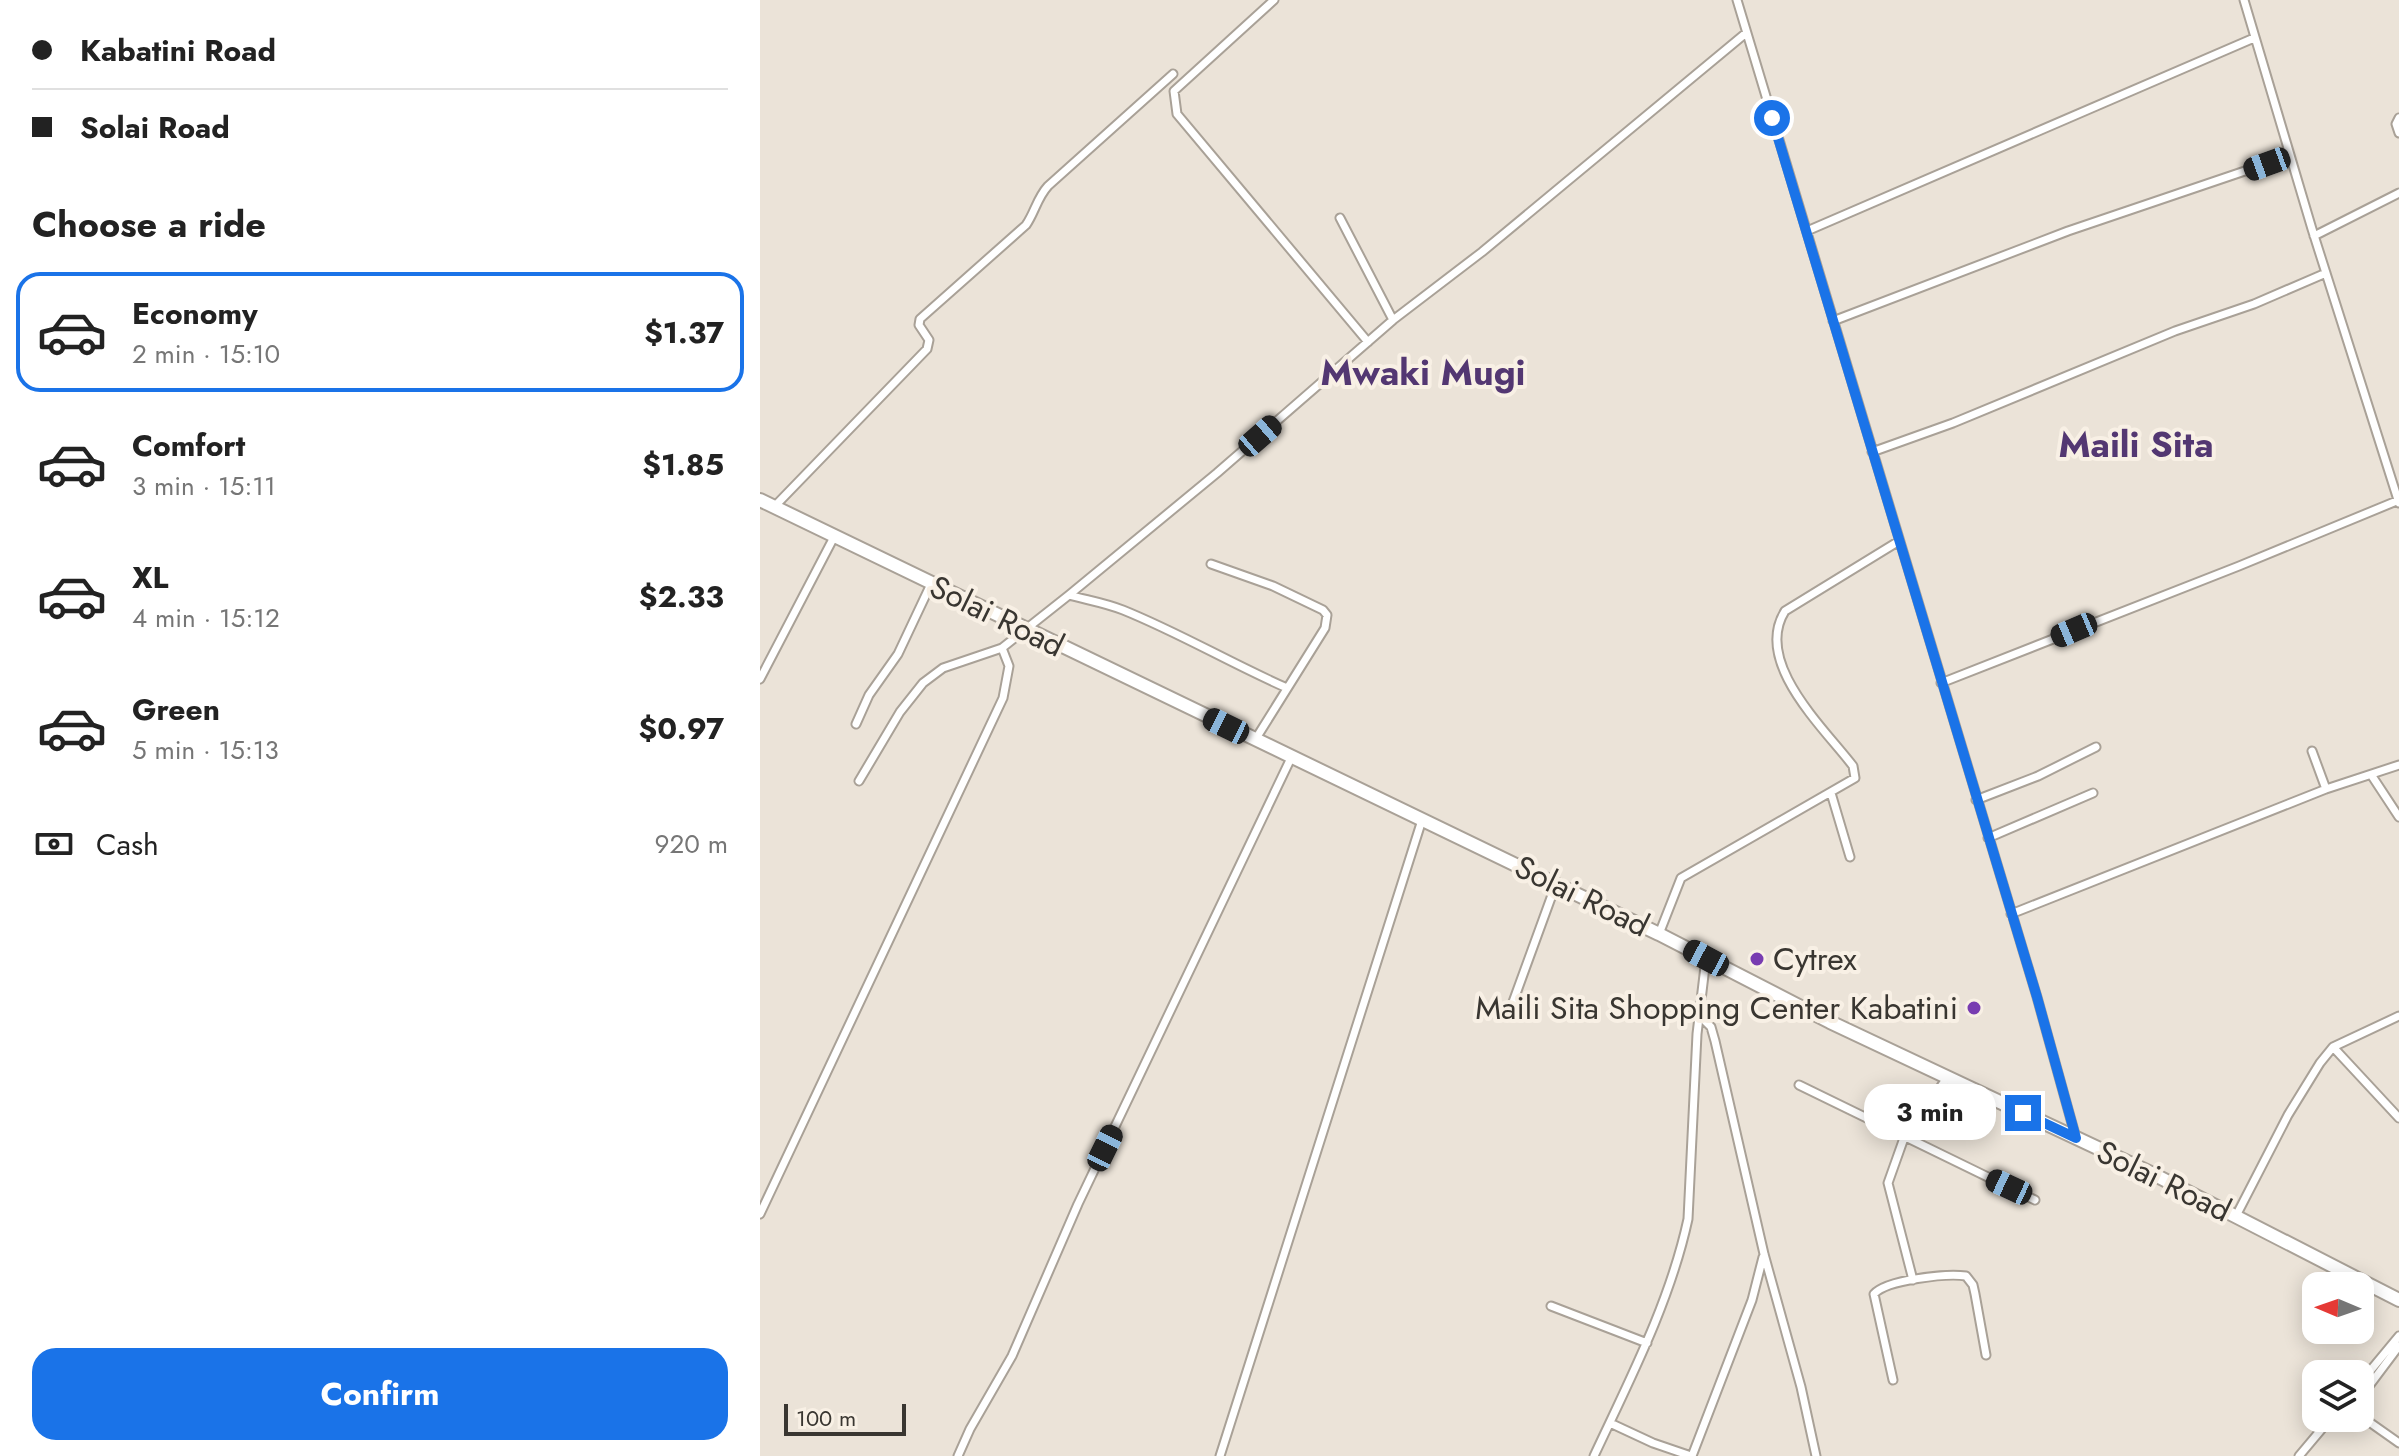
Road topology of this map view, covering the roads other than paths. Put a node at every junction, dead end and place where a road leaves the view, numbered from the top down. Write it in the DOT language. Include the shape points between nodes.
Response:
graph roads {
  1 [pos="1274,0"];
  2 [pos="1737,0"];
  3 [pos="2244,0"];
  4 [pos="1746,33"];
  5 [pos="2254,38"];
  6 [pos="1173,74"];
  7 [pos="2399,118"];
  8 [pos="2399,133"];
  9 [pos="2289,156"];
  10 [pos="2399,193"];
  11 [pos="1340,218"];
  12 [pos="1807,231"];
  13 [pos="2314,236"];
  14 [pos="2326,273"];
  15 [pos="1393,320"];
  16 [pos="1833,321"];
  17 [pos="1368,342"];
  18 [pos="1872,452"];
  19 [pos="760,500"];
  20 [pos="2399,501"];
  21 [pos="774,507"];
  22 [pos="834,537"];
  23 [pos="1899,541"];
  24 [pos="1211,564"];
  25 [pos="931,584"];
  26 [pos="1069,595"];
  27 [pos="1026,630"];
  28 [pos="1002,648"];
  29 [pos="760,679"];
  30 [pos="1941,683"];
  31 [pos="1287,688"];
  32 [pos="856,724"];
  33 [pos="1255,740"];
  34 [pos="2096,747"];
  35 [pos="2312,751"];
  36 [pos="1291,758"];
  37 [pos="2399,765"];
  38 [pos="2372,776"];
  39 [pos="859,781"];
  40 [pos="2326,789"];
  41 [pos="1831,793"];
  42 [pos="2093,793"];
  43 [pos="1976,800"];
  44 [pos="2399,817"];
  45 [pos="1422,820"];
  46 [pos="1988,838"];
  47 [pos="1850,857"];
  48 [pos="1556,884"];
  49 [pos="2011,914"];
  50 [pos="1659,934"];
  51 [pos="1706,958"];
  52 [pos="1509,1013"];
  53 [pos="1700,1016"];
  54 [pos="2399,1016"];
  55 [pos="2333,1047"];
  56 [pos="1947,1078"];
  57 [pos="1799,1085"];
  58 [pos="2399,1118"];
  59 [pos="1904,1138"];
  60 [pos="2076,1138"];
  61 [pos="2035,1200"];
  62 [pos="760,1214"];
  63 [pos="2236,1216"];
  64 [pos="1764,1254"];
  65 [pos="1913,1280"];
  66 [pos="2399,1300"];
  67 [pos="1551,1306"];
  68 [pos="2399,1336"];
  69 [pos="1647,1343"];
  70 [pos="2399,1346"];
  71 [pos="1986,1355"];
  72 [pos="2374,1366"];
  73 [pos="2374,1379"];
  74 [pos="1893,1380"];
  75 [pos="1610,1423"];
  76 [pos="2374,1425"];
  77 [pos="2319,1432"];
  78 [pos="2399,1443"];
  79 [pos="958,1456"];
  80 [pos="1220,1456"];
  81 [pos="1594,1456"];
  82 [pos="1692,1456"];
  83 [pos="1816,1456"];
  84 [pos="2299,1456"];
  1 -- 17 [label="street" via="1174,91 1177,114"];
  2 -- 4 [label="street"];
  3 -- 5 [label="street"];
  4 -- 12 [label="street"];
  4 -- 15 [label="street"];
  5 -- 9 [label="street"];
  5 -- 12 [label="street"];
  6 -- 21 [label="street" via="1048,186 1026,225 920,319 927,349"];
  7 -- 8 [label="street"];
  9 -- 13 [label="street"];
  9 -- 16 [label="street" via="2083,226"];
  10 -- 13 [label="street"];
  11 -- 15 [label="street"];
  12 -- 16 [label="street"];
  13 -- 14 [label="street"];
  14 -- 18 [label="street"];
  14 -- 20 [label="street"];
  15 -- 17 [label="street"];
  16 -- 18 [label="street"];
  17 -- 26 [label="street"];
  18 -- 23 [label="street"];
  19 -- 21 [label="highway, Solai Road"];
  20 -- 30 [label="street"];
  21 -- 22 [label="highway, Solai Road"];
  22 -- 25 [label="highway, Solai Road"];
  22 -- 29 [label="street"];
  23 -- 30 [label="street"];
  23 -- 41 [label="street" via="1785,611 1776,624 1781,669 1856,773"];
  24 -- 31 [label="street" via="1273,586 1327,615 1325,628"];
  25 -- 27 [label="highway, Solai Road"];
  25 -- 32 [label="street"];
  26 -- 27 [label="street"];
  26 -- 31 [label="street" via="1121,609"];
  27 -- 28 [label="street"];
  27 -- 33 [label="highway, Solai Road"];
  28 -- 39 [label="street" via="943,668 923,683"];
  28 -- 62 [label="street" via="1009,666 1003,698"];
  30 -- 43 [label="street"];
  31 -- 33 [label="street"];
  33 -- 36 [label="highway, Solai Road"];
  34 -- 43 [label="street"];
  35 -- 40 [label="street"];
  36 -- 45 [label="highway, Solai Road"];
  36 -- 79 [label="street" via="1078,1204 1012,1356"];
  37 -- 38 [label="street"];
  38 -- 40 [label="street"];
  38 -- 44 [label="street"];
  40 -- 49 [label="street"];
  41 -- 47 [label="street"];
  41 -- 50 [label="street" via="1681,878"];
  42 -- 46 [label="street"];
  43 -- 46 [label="street"];
  45 -- 48 [label="highway, Solai Road"];
  45 -- 80 [label="street"];
  46 -- 49 [label="street"];
  48 -- 50 [label="highway, Solai Road"];
  48 -- 52 [label="street"];
  49 -- 60 [label="street"];
  50 -- 51 [label="highway, Solai Road"];
  51 -- 53 [label="street"];
  51 -- 56 [label="highway, Solai Road"];
  53 -- 64 [label="street" via="1715,1041"];
  53 -- 69 [label="street" via="1688,1219"];
  54 -- 55 [label="street"];
  55 -- 58 [label="street"];
  55 -- 63 [label="street" via="2288,1115"];
  56 -- 59 [label="street"];
  56 -- 60 [label="highway, Solai Road"];
  57 -- 59 [label="street"];
  59 -- 61 [label="street"];
  59 -- 65 [label="street" via="1888,1183"];
  60 -- 63 [label="highway, Solai Road"];
  63 -- 66 [label="highway, Solai Road"];
  64 -- 82 [label="street" via="1752,1300"];
  64 -- 83 [label="street"];
  65 -- 71 [label="street" via="1960,1275 1969,1279"];
  65 -- 74 [label="street" via="1874,1294"];
  67 -- 69 [label="street"];
  68 -- 72 [label="street"];
  69 -- 75 [label="street"];
  70 -- 73 [label="street"];
  75 -- 81 [label="street"];
  75 -- 82 [label="street"];
  76 -- 78 [label="street"];
  77 -- 84 [label="street"];
}
